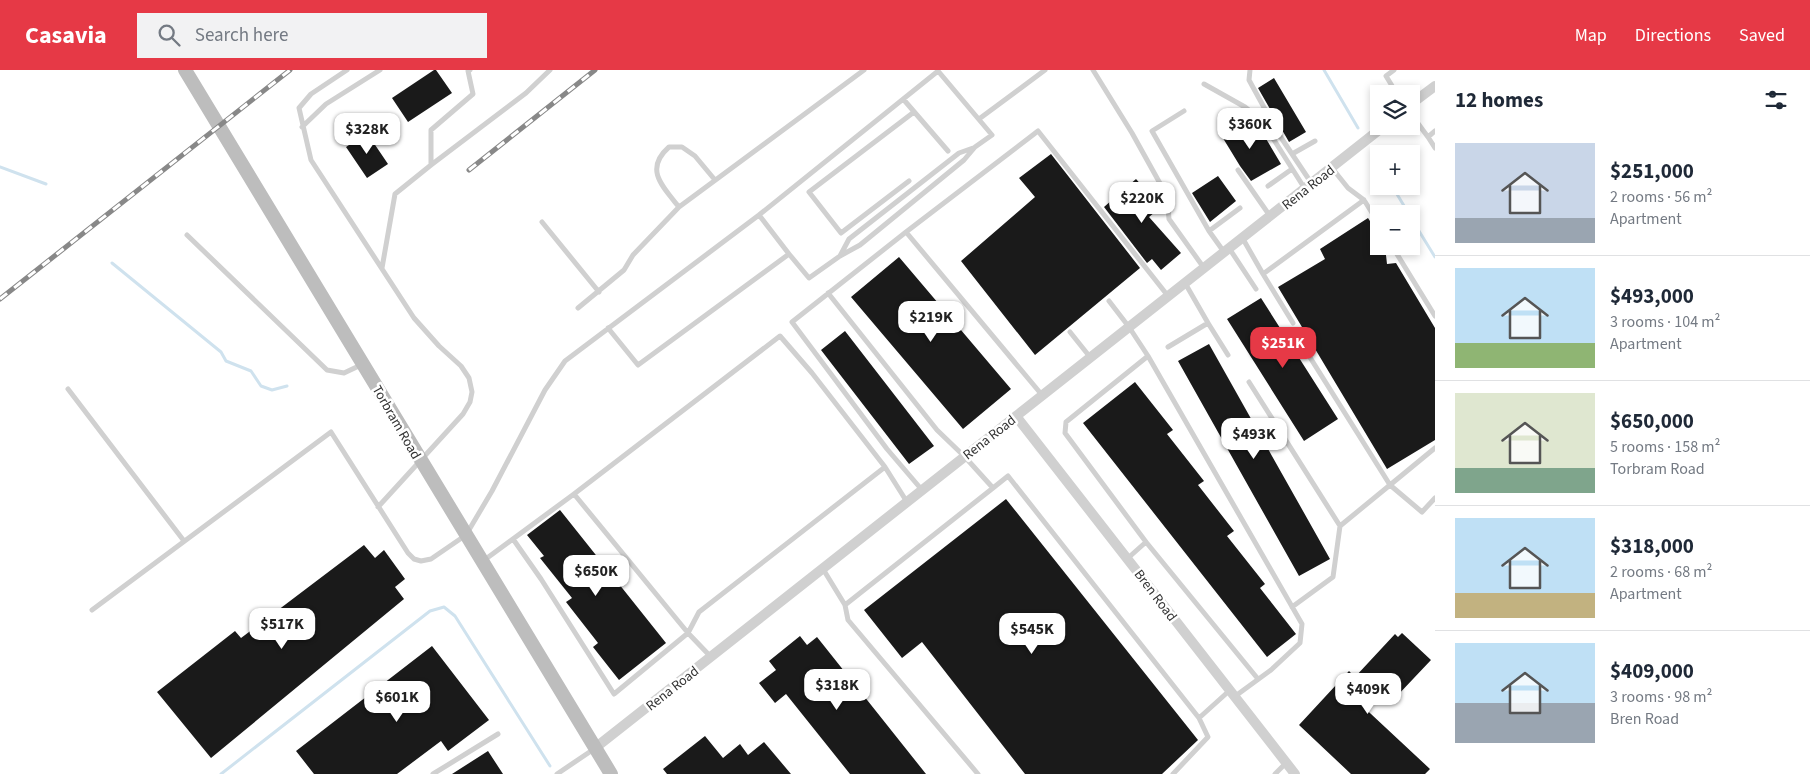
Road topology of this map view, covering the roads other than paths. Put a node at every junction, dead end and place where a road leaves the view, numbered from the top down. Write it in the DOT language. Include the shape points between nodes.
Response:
graph roads {
  1 [pos="185,70"];
  2 [pos="347,70"];
  3 [pos="380,70"];
  4 [pos="470,70"];
  5 [pos="550,70"];
  6 [pos="864,70"];
  7 [pos="938,70"];
  8 [pos="1045,70"];
  9 [pos="1093,70"];
  10 [pos="1250,70"];
  11 [pos="1394,70"];
  12 [pos="1204,84"];
  13 [pos="1392,85"];
  14 [pos="1435,86"];
  15 [pos="1420,97"];
  16 [pos="904,100"];
  17 [pos="1184,111"];
  18 [pos="914,112"];
  19 [pos="978,119"];
  20 [pos="1420,126"];
  21 [pos="302,127"];
  22 [pos="1435,131"];
  23 [pos="1373,135"];
  24 [pos="1428,137"];
  25 [pos="1315,141"];
  26 [pos="975,147"];
  27 [pos="1435,148"];
  28 [pos="948,151"];
  29 [pos="1292,154"];
  30 [pos="431,165"];
  31 [pos="1332,168"];
  32 [pos="1292,169"];
  33 [pos="1238,170"];
  34 [pos="715,180"];
  35 [pos="909,181"];
  36 [pos="1268,186"];
  37 [pos="1308,187"];
  38 [pos="1364,200"];
  39 [pos="679,207"];
  40 [pos="1240,208"];
  41 [pos="1370,210"];
  42 [pos="759,215"];
  43 [pos="1270,217"];
  44 [pos="542,222"];
  45 [pos="1209,231"];
  46 [pos="906,232"];
  47 [pos="187,234"];
  48 [pos="1242,239"];
  49 [pos="1226,250"];
  50 [pos="789,254"];
  51 [pos="1398,255"];
  52 [pos="840,256"];
  53 [pos="382,268"];
  54 [pos="1204,268"];
  55 [pos="1263,274"];
  56 [pos="1185,283"];
  57 [pos="1256,289"];
  58 [pos="599,292"];
  59 [pos="828,294"];
  60 [pos="1168,296"];
  61 [pos="1109,301"];
  62 [pos="578,308"];
  63 [pos="1435,316"];
  64 [pos="1208,323"];
  65 [pos="1293,323"];
  66 [pos="1129,327"];
  67 [pos="608,328"];
  68 [pos="1070,332"];
  69 [pos="1168,347"];
  70 [pos="1306,351"];
  71 [pos="1228,355"];
  72 [pos="1148,356"];
  73 [pos="1090,357"];
  74 [pos="363,364"];
  75 [pos="1249,382"];
  76 [pos="68,389"];
  77 [pos="1042,395"];
  78 [pos="1016,416"];
  79 [pos="1435,448"];
  80 [pos="965,457"];
  81 [pos="420,462"];
  82 [pos="885,467"];
  83 [pos="1390,485"];
  84 [pos="993,488"];
  85 [pos="922,490"];
  86 [pos="574,494"];
  87 [pos="1435,498"];
  88 [pos="907,502"];
  89 [pos="378,507"];
  90 [pos="1340,526"];
  91 [pos="466,535"];
  92 [pos="513,539"];
  93 [pos="184,541"];
  94 [pos="1146,542"];
  95 [pos="1128,558"];
  96 [pos="482,561"];
  97 [pos="822,569"];
  98 [pos="845,605"];
  99 [pos="1292,607"];
  100 [pos="92,610"];
  101 [pos="688,633"];
  102 [pos="711,657"];
  103 [pos="1258,679"];
  104 [pos="1231,694"];
  105 [pos="1199,718"];
  106 [pos="498,734"];
  107 [pos="596,748"];
  108 [pos="1286,763"];
  109 [pos="434,774"];
  110 [pos="557,774"];
  111 [pos="610,774"];
  112 [pos="978,774"];
  113 [pos="1173,774"];
  114 [pos="1275,774"];
  115 [pos="1295,774"];
  1 -- 74 [label="main road, Torbram Road"];
  2 -- 21 [label="lane" via="310,94 298,108"];
  3 -- 21 [label="lane" via="326,104"];
  4 -- 30 [label="lane" via="473,94 431,130"];
  5 -- 30 [label="lane" via="526,93"];
  6 -- 34 [label="lane"];
  7 -- 16 [label="lane"];
  7 -- 19 [label="lane"];
  8 -- 19 [label="lane"];
  9 -- 54 [label="lane" via="1167,196 1169,219"];
  10 -- 29 [label="lane" via="1249,80"];
  11 -- 13 [label="lane" via="1386,76"];
  12 -- 32 [label="lane" via="1245,107 1262,121"];
  14 -- 15 [label="street"];
  16 -- 18 [label="lane"];
  16 -- 42 [label="lane"];
  17 -- 45 [label="lane" via="1152,131"];
  18 -- 28 [label="lane"];
  18 -- 35 [label="lane" via="809,192 842,233"];
  19 -- 26 [label="lane" via="992,135"];
  20 -- 24 [label="lane"];
  21 -- 53 [label="lane" via="311,160"];
  22 -- 24 [label="lane"];
  23 -- 31 [label="street, Rena Road"];
  24 -- 27 [label="lane"];
  25 -- 29 [label="lane"];
  26 -- 52 [label="lane" via="964,160 860,245"];
  26 -- 52 [label="lane" via="959,153 848,239"];
  29 -- 37 [label="lane"];
  30 -- 53 [label="lane" via="395,194"];
  31 -- 37 [label="street, Rena Road"];
  31 -- 38 [label="lane" via="1348,188"];
  32 -- 36 [label="lane"];
  32 -- 37 [label="lane"];
  33 -- 43 [label="lane"];
  34 -- 39 [label="lane"];
  34 -- 39 [label="lane" via="695,156 682,147 669,147 656,164 658,177"];
  37 -- 43 [label="street, Rena Road"];
  38 -- 41 [label="lane"];
  38 -- 55 [label="lane"];
  39 -- 58 [label="lane" via="633,255 624,270"];
  40 -- 45 [label="lane"];
  42 -- 50 [label="lane"];
  42 -- 67 [label="lane"];
  43 -- 48 [label="street, Rena Road"];
  44 -- 58 [label="lane"];
  45 -- 49 [label="lane"];
  46 -- 59 [label="lane"];
  46 -- 60 [label="lane" via="1038,130"];
  46 -- 77 [label="lane"];
  47 -- 74 [label="lane" via="327,370 344,373"];
  48 -- 49 [label="street, Rena Road"];
  48 -- 55 [label="lane"];
  49 -- 54 [label="street, Rena Road"];
  49 -- 57 [label="lane"];
  50 -- 52 [label="lane" via="809,278"];
  50 -- 67 [label="lane" via="638,365"];
  51 -- 63 [label="lane"];
  53 -- 81 [label="lane" via="414,318 461,366 469,378 472,392 463,414"];
  54 -- 56 [label="street, Rena Road"];
  55 -- 65 [label="lane"];
  56 -- 60 [label="street, Rena Road"];
  56 -- 64 [label="lane"];
  58 -- 62 [label="lane"];
  59 -- 80 [label="lane" via="937,430"];
  59 -- 85 [label="lane" via="792,322 887,449"];
  60 -- 66 [label="street, Rena Road"];
  61 -- 66 [label="lane"];
  64 -- 69 [label="lane"];
  64 -- 71 [label="lane"];
  66 -- 72 [label="lane"];
  66 -- 73 [label="street, Rena Road"];
  67 -- 91 [label="lane" via="565,361 554,377"];
  68 -- 73 [label="lane"];
  70 -- 83 [label="lane"];
  72 -- 94 [label="lane" via="1066,422 1065,433"];
  72 -- 99 [label="lane"];
  73 -- 77 [label="street, Rena Road"];
  74 -- 81 [label="main road, Torbram Road"];
  75 -- 90 [label="lane"];
  76 -- 93 [label="lane"];
  77 -- 78 [label="street, Rena Road"];
  78 -- 80 [label="street, Rena Road"];
  78 -- 95 [label="street, Bren Road"];
  79 -- 83 [label="lane"];
  80 -- 84 [label="lane"];
  80 -- 85 [label="street, Rena Road"];
  81 -- 89 [label="lane"];
  81 -- 91 [label="main road, Torbram Road"];
  82 -- 86 [label="lane" via="780,336"];
  82 -- 88 [label="lane"];
  82 -- 101 [label="lane" via="699,612"];
  83 -- 87 [label="lane" via="1422,512"];
  83 -- 90 [label="lane"];
  84 -- 98 [label="lane"];
  84 -- 105 [label="lane" via="1008,476"];
  85 -- 88 [label="street, Rena Road"];
  86 -- 92 [label="lane"];
  86 -- 101 [label="lane"];
  88 -- 97 [label="street, Rena Road"];
  89 -- 91 [label="lane" via="414,559 431,559"];
  89 -- 93 [label="lane" via="331,432"];
  90 -- 99 [label="lane" via="1332,577"];
  91 -- 96 [label="main road, Torbram Road"];
  92 -- 96 [label="lane"];
  92 -- 101 [label="lane" via="614,694"];
  93 -- 100 [label="lane"];
  94 -- 95 [label="lane"];
  94 -- 103 [label="lane"];
  95 -- 104 [label="street, Bren Road"];
  96 -- 107 [label="main road, Torbram Road"];
  97 -- 98 [label="lane"];
  97 -- 102 [label="street, Rena Road"];
  98 -- 112 [label="lane" via="848,620"];
  99 -- 103 [label="lane" via="1302,624 1300,643"];
  101 -- 102 [label="lane"];
  102 -- 107 [label="street, Rena Road"];
  103 -- 104 [label="lane"];
  104 -- 105 [label="lane"];
  104 -- 108 [label="street, Bren Road"];
  105 -- 113 [label="lane" via="1208,737"];
  106 -- 109 [label="lane"];
  107 -- 110 [label="lane"];
  107 -- 111 [label="main road, Torbram Road"];
  108 -- 114 [label="lane"];
  108 -- 115 [label="street, Bren Road"];
}
